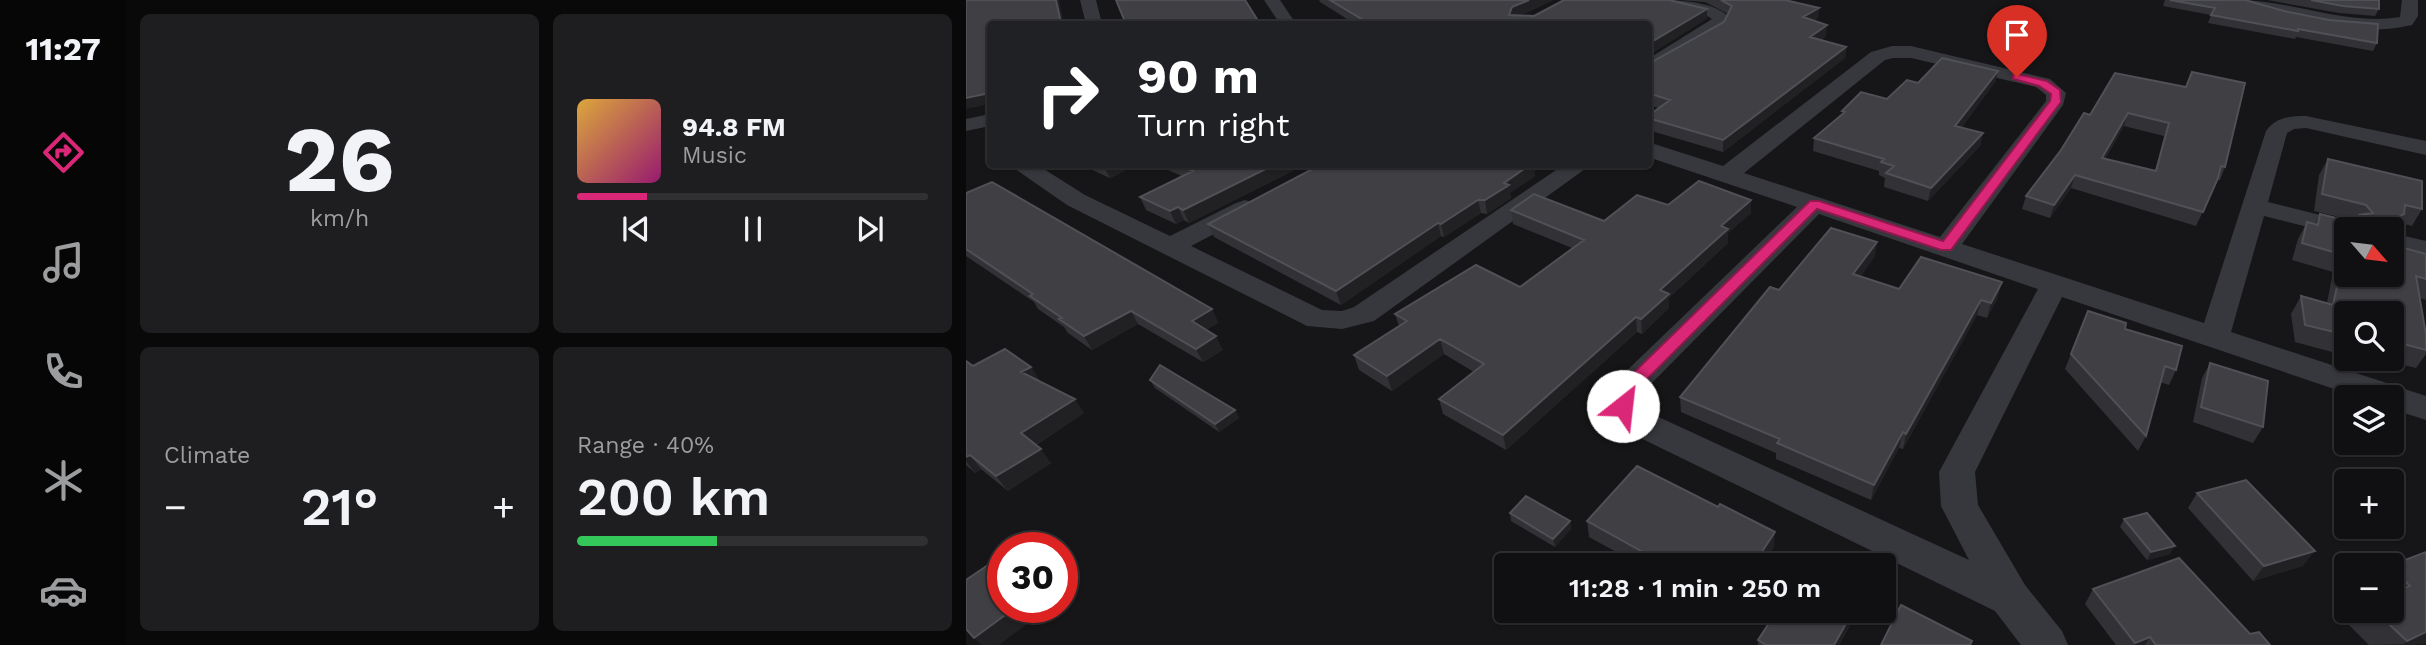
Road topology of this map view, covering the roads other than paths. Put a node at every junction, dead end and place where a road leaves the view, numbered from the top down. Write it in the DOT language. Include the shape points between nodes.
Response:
graph roads {
  1 [pos="1088,0"];
  2 [pos="1272,0"];
  3 [pos="1660,0"];
  4 [pos="2246,0"];
  5 [pos="2410,0"];
  6 [pos="1093,21"];
  7 [pos="1286,21"];
  8 [pos="1652,66"];
  9 [pos="987,121"];
  10 [pos="966,125"];
  11 [pos="2426,148"];
  12 [pos="1652,150"];
  13 [pos="1025,168"];
  14 [pos="1575,168"];
  15 [pos="1727,175"];
  16 [pos="1268,196"];
  17 [pos="1815,204"];
  18 [pos="2253,206"];
  19 [pos="2334,226"];
  20 [pos="2404,244"];
  21 [pos="1170,247"];
  22 [pos="1946,247"];
  23 [pos="2426,250"];
  24 [pos="2055,283"];
  25 [pos="2215,336"];
  26 [pos="2426,408"];
  27 [pos="2010,598"];
  28 [pos="2048,645"];
  1 -- 6 [label="street"];
  2 -- 7 [label="street"];
  3 -- 8 [label="street" via="1721,18 1716,26"];
  4 -- 5 [label="street" via="2383,25 2406,21"];
  9 -- 10 [label="street"];
  11 -- 18 [label="street" via="2328,126 2287,122 2277,131"];
  12 -- 15 [label="street"];
  13 -- 21 [label="street" via="1076,200"];
  14 -- 21 [label="street" via="1364,314 1342,320 1317,319"];
  15 -- 17 [label="street"];
  15 -- 22 [label="street" via="1878,56 1910,52 2043,83 2056,93 2056,102"];
  16 -- 21 [label="street"];
  17 -- 22 [label="street"];
  17 -- 27 [label="street" via="1628,388 1623,406 1637,422"];
  18 -- 19 [label="street"];
  18 -- 25 [label="street"];
  20 -- 23 [label="street"];
  22 -- 24 [label="street"];
  24 -- 25 [label="street"];
  24 -- 27 [label="street" via="1957,472 1960,506"];
  25 -- 26 [label="street"];
  27 -- 28 [label="street"];
}
